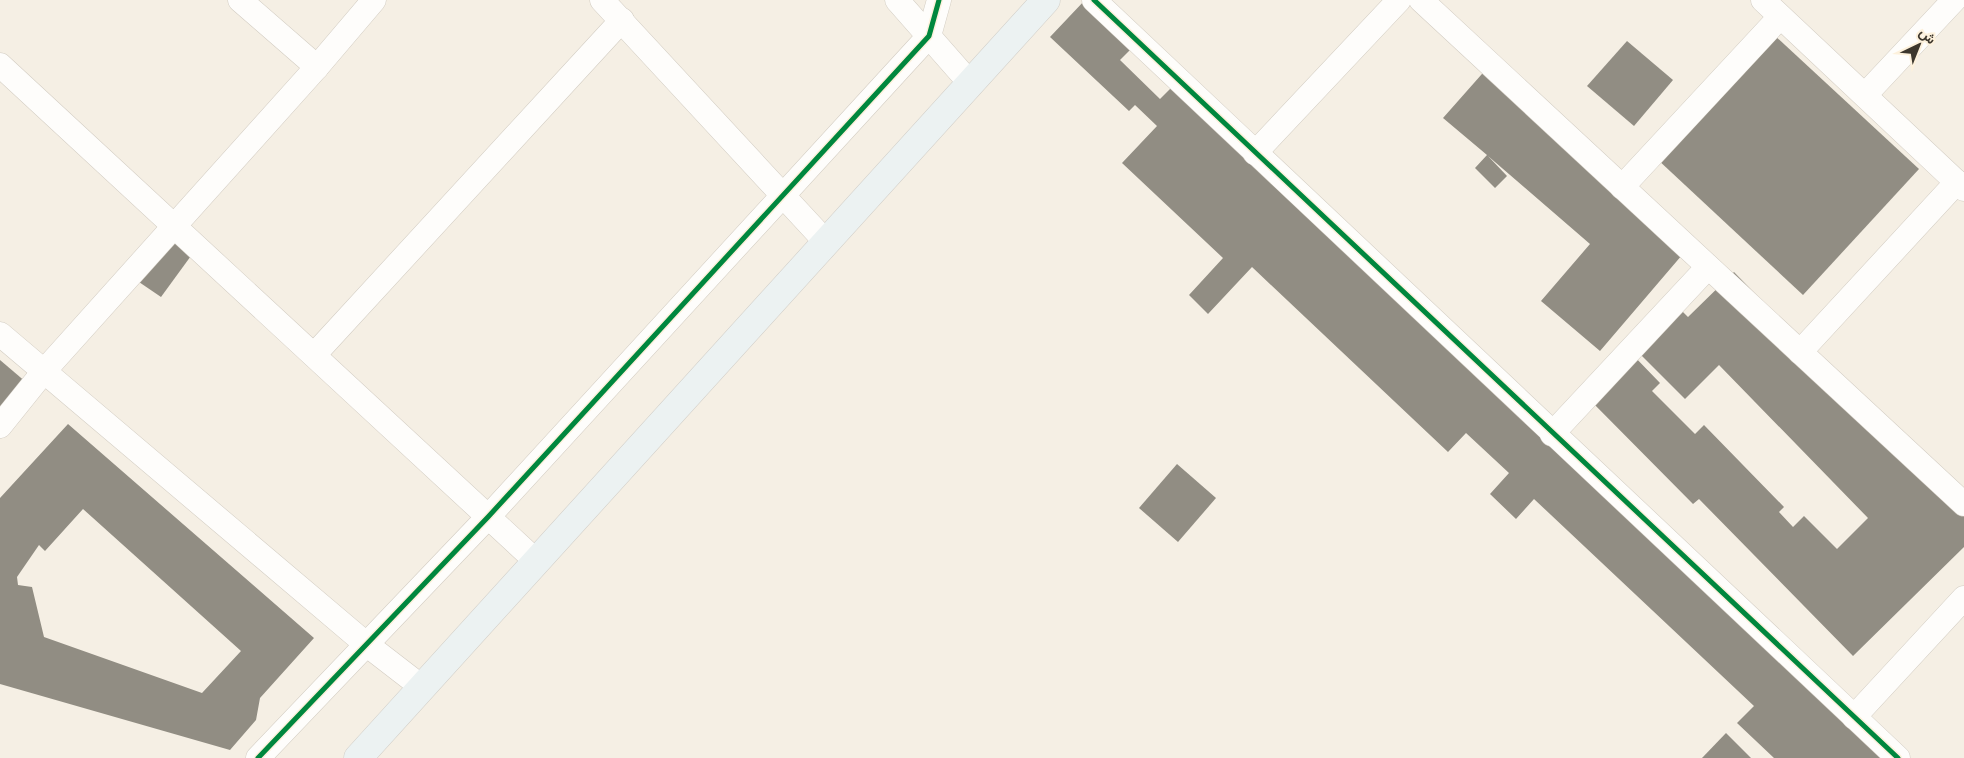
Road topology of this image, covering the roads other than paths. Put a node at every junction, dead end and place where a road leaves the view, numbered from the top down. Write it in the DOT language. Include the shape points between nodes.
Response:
graph roads {
  1 [pos="240,0"];
  2 [pos="374,0"];
  3 [pos="602,0"];
  4 [pos="897,0"];
  5 [pos="939,0"];
  6 [pos="1046,0"];
  7 [pos="1094,0"];
  8 [pos="1399,0"];
  9 [pos="1420,0"];
  10 [pos="1763,0"];
  11 [pos="1954,0"];
  12 [pos="1780,17"];
  13 [pos="622,20"];
  14 [pos="929,36"];
  15 [pos="0,65"];
  16 [pos="317,67"];
  17 [pos="970,83"];
  18 [pos="1865,95"];
  19 [pos="1255,154"];
  20 [pos="1961,186"];
  21 [pos="1622,187"];
  22 [pos="783,195"];
  23 [pos="175,226"];
  24 [pos="826,242"];
  25 [pos="1708,267"];
  26 [pos="0,334"];
  27 [pos="1800,352"];
  28 [pos="314,355"];
  29 [pos="45,370"];
  30 [pos="0,426"];
  31 [pos="1552,434"];
  32 [pos="1964,504"];
  33 [pos="488,517"];
  34 [pos="537,562"];
  35 [pos="1964,598"];
  36 [pos="366,644"];
  37 [pos="423,688"];
  38 [pos="1854,717"];
  39 [pos="258,758"];
  40 [pos="358,758"];
  41 [pos="1898,758"];
  1 -- 16 [label="street"];
  2 -- 16 [label="street"];
  3 -- 13 [label="street"];
  4 -- 14 [label="street"];
  5 -- 14 [label="street"];
  6 -- 17 [label="main road"];
  7 -- 19 [label="street"];
  8 -- 19 [label="street"];
  9 -- 21 [label="street"];
  10 -- 12 [label="street"];
  11 -- 18 [label="street"];
  12 -- 18 [label="street"];
  12 -- 21 [label="street"];
  13 -- 22 [label="street"];
  13 -- 28 [label="street"];
  14 -- 17 [label="street"];
  14 -- 22 [label="street"];
  15 -- 23 [label="street"];
  16 -- 23 [label="street"];
  17 -- 24 [label="main road"];
  18 -- 20 [label="street"];
  19 -- 31 [label="street"];
  20 -- 27 [label="street"];
  21 -- 25 [label="street"];
  22 -- 24 [label="street"];
  22 -- 33 [label="street"];
  23 -- 28 [label="street"];
  23 -- 29 [label="street"];
  24 -- 34 [label="main road"];
  25 -- 27 [label="street"];
  25 -- 31 [label="street"];
  26 -- 29 [label="street"];
  27 -- 32 [label="street"];
  28 -- 33 [label="street"];
  29 -- 30 [label="street"];
  29 -- 36 [label="street"];
  31 -- 38 [label="street"];
  33 -- 34 [label="street"];
  33 -- 36 [label="street"];
  34 -- 37 [label="main road"];
  35 -- 38 [label="street"];
  36 -- 37 [label="street"];
  36 -- 39 [label="street"];
  37 -- 40 [label="main road"];
  38 -- 41 [label="street"];
}
